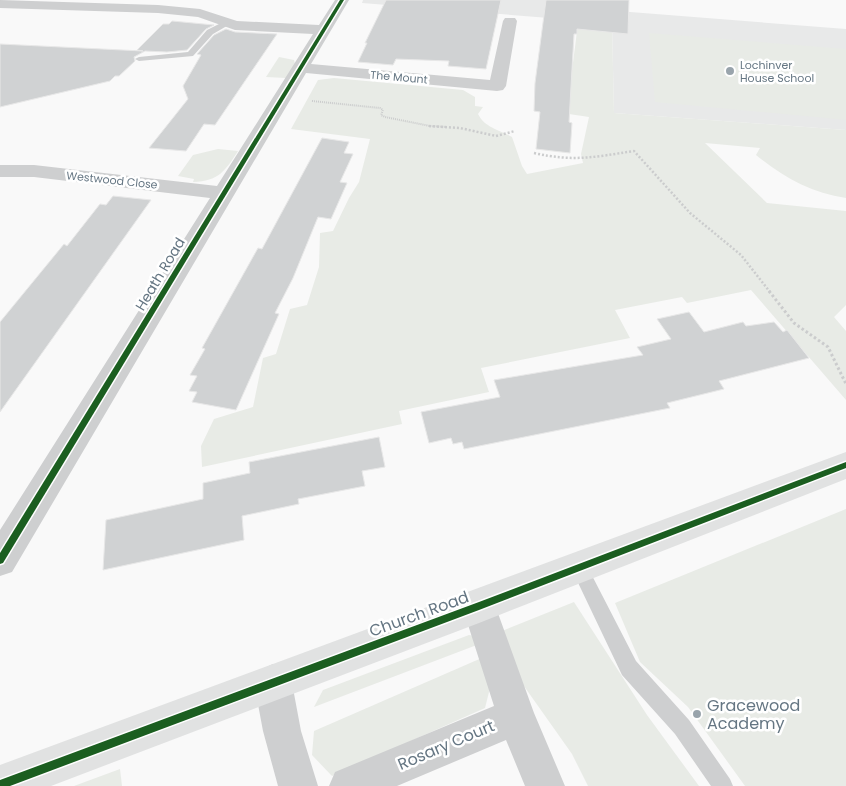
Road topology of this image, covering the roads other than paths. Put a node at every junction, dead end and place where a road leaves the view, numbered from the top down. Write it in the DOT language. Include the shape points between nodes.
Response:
graph roads {
  1 [pos="342,0"];
  2 [pos="0,4"];
  3 [pos="510,21"];
  4 [pos="228,23"];
  5 [pos="323,30"];
  6 [pos="139,59"];
  7 [pos="302,68"];
  8 [pos="497,86"];
  9 [pos="494,104"];
  10 [pos="0,171"];
  11 [pos="224,193"];
  12 [pos="846,465"];
  13 [pos="0,560"];
  14 [pos="579,568"];
  15 [pos="479,606"];
  16 [pos="273,683"];
  17 [pos="516,716"];
  18 [pos="0,785"];
  19 [pos="298,786"];
  20 [pos="349,786"];
  21 [pos="545,786"];
  22 [pos="723,786"];
  1 -- 5 [label="street, Heath Road"];
  2 -- 4 [label="street" via="158,9 200,13"];
  3 -- 8 [label="street"];
  4 -- 5 [label="street"];
  4 -- 6 [label="lane" via="210,32 190,54"];
  5 -- 7 [label="street, Heath Road"];
  7 -- 8 [label="street, The Mount"];
  7 -- 11 [label="street, Heath Road"];
  8 -- 9 [label="street"];
  10 -- 11 [label="street, Westwood Close" via="34,171"];
  11 -- 13 [label="street, Heath Road"];
  12 -- 14 [label="street, Church Road"];
  14 -- 15 [label="street, Church Road"];
  14 -- 22 [label="lane" via="629,668 682,726"];
  15 -- 16 [label="street, Church Road"];
  15 -- 17 [label="street"];
  16 -- 18 [label="street, Church Road"];
  16 -- 19 [label="street" via="282,731"];
  17 -- 20 [label="street, Rosary Court"];
  17 -- 21 [label="street"];
}
